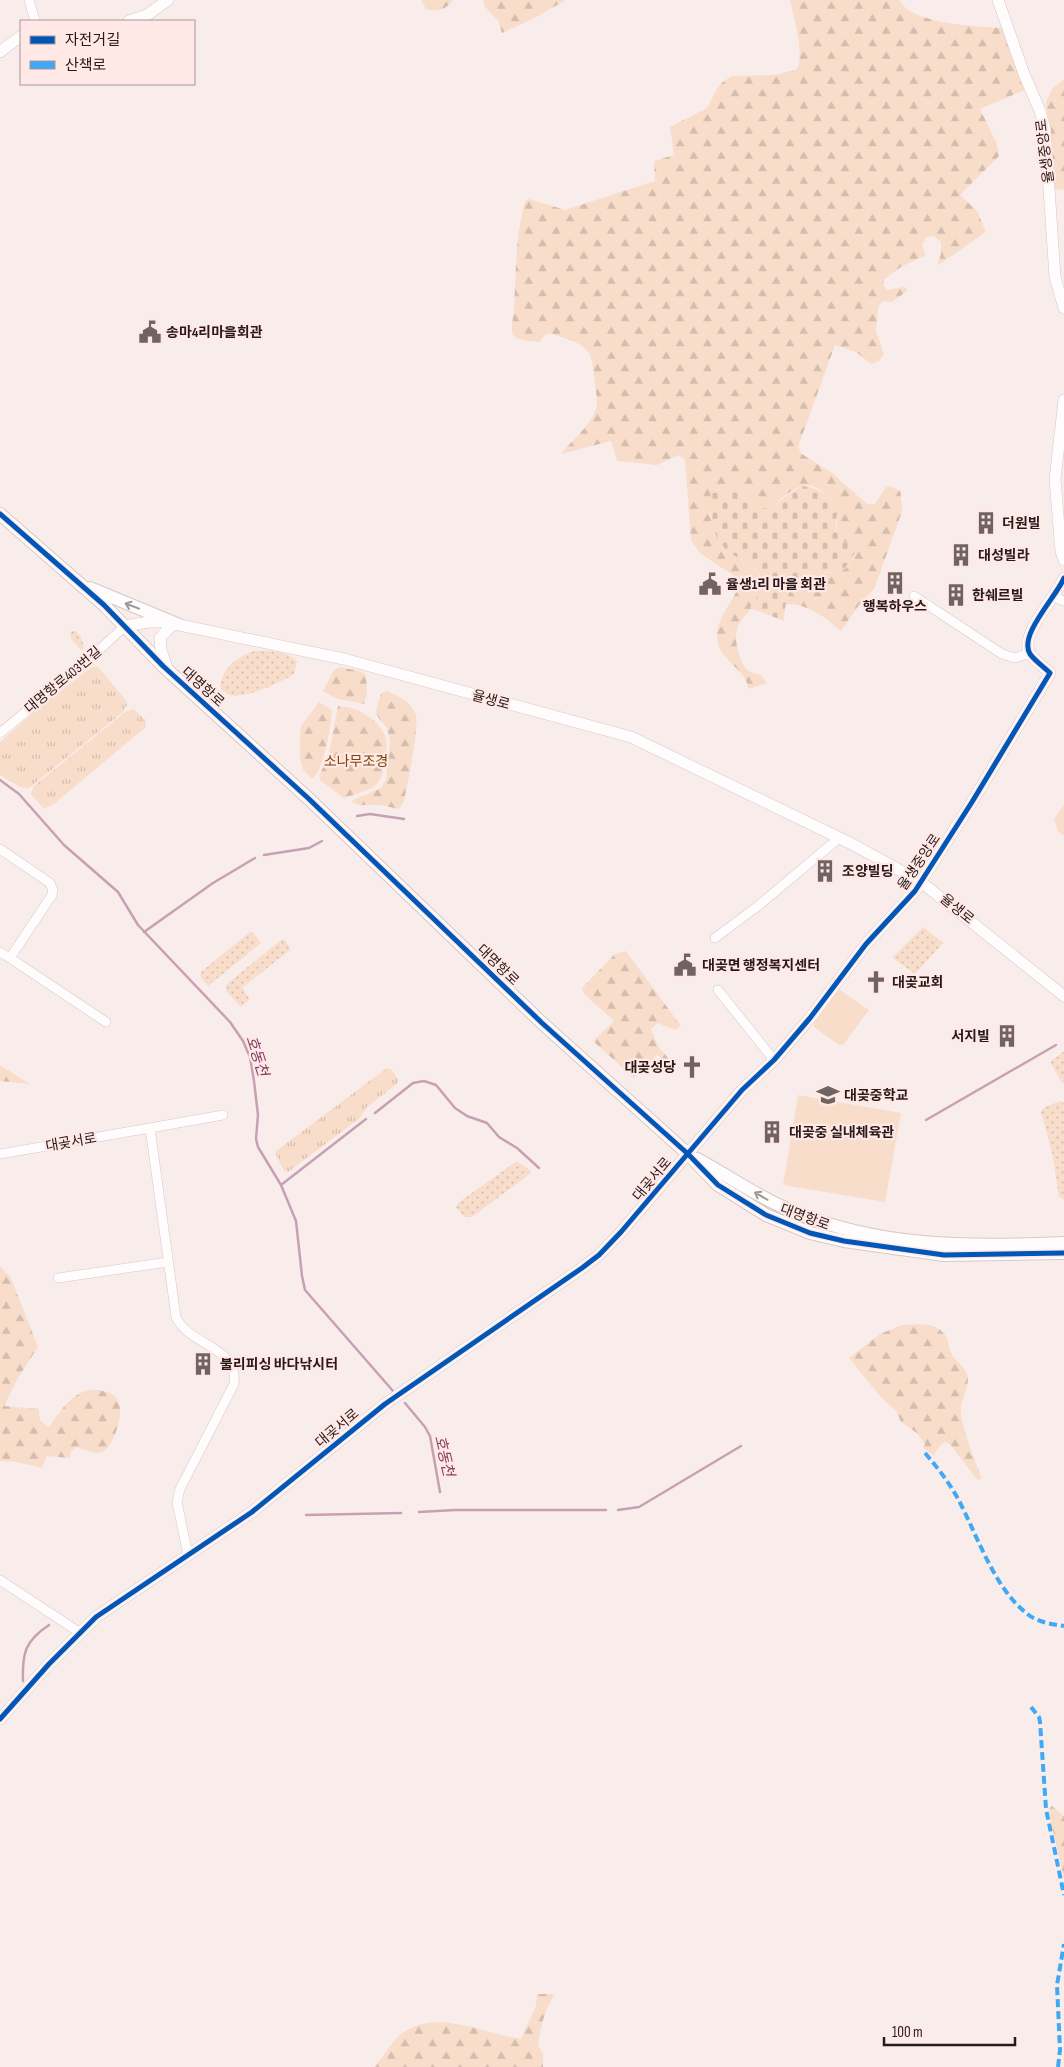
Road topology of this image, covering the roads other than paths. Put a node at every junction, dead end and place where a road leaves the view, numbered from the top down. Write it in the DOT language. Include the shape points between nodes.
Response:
graph roads {
  1 [pos="29,0"];
  2 [pos="168,0"];
  3 [pos="998,0"];
  4 [pos="35,20"];
  5 [pos="132,20"];
  6 [pos="20,37"];
  7 [pos="0,52"];
  8 [pos="1064,308"];
  9 [pos="1064,400"];
  10 [pos="0,514"];
  11 [pos="1064,560"];
  12 [pos="1064,578"];
  13 [pos="78,582"];
  14 [pos="914,596"];
  15 [pos="1059,599"];
  16 [pos="177,624"];
  17 [pos="125,626"];
  18 [pos="1030,653"];
  19 [pos="168,671"];
  20 [pos="0,733"];
  21 [pos="839,838"];
  22 [pos="0,849"];
  23 [pos="921,882"];
  24 [pos="715,938"];
  25 [pos="0,952"];
  26 [pos="10,958"];
  27 [pos="718,990"];
  28 [pos="1064,996"];
  29 [pos="106,1022"];
  30 [pos="774,1060"];
  31 [pos="223,1115"];
  32 [pos="150,1128"];
  33 [pos="0,1154"];
  34 [pos="688,1154"];
  35 [pos="1064,1243"];
  36 [pos="1064,1253"];
  37 [pos="168,1262"];
  38 [pos="58,1278"];
  39 [pos="188,1554"];
  40 [pos="0,1580"];
  41 [pos="80,1632"];
  42 [pos="0,1719"];
  1 -- 4 [label="street"];
  2 -- 5 [label="street" via="147,15"];
  3 -- 8 [label="street, 율생중앙로" via="1045,129 1055,277"];
  6 -- 7 [label="street"];
  9 -- 11 [label="street" via="1054,479"];
  10 -- 13 [label="main road, 대명항로"];
  12 -- 15 [label="street"];
  16 -- 13 [label="main road, one-way"];
  13 -- 17 [label="main road, 대명항로"];
  14 -- 18 [label="street" via="1002,654 1016,658"];
  15 -- 18 [label="street" via="1032,630 1028,640"];
  16 -- 17 [label="street, 율생로" via="149,622"];
  16 -- 19 [label="street" via="160,638"];
  16 -- 21 [label="street, 율생로" via="344,659 631,737"];
  17 -- 19 [label="main road, 대명항로"];
  17 -- 20 [label="street, 대명항로403번길"];
  18 -- 23 [label="street, 율생중앙로" via="1050,673"];
  19 -- 34 [label="main road, 대명항로" via="310,799 550,1029"];
  21 -- 23 [label="street, 율생로"];
  21 -- 24 [label="street"];
  22 -- 26 [label="street" via="50,883 53,890"];
  23 -- 28 [label="street, 율생로"];
  23 -- 30 [label="street, 율생중앙로" via="866,944"];
  25 -- 26 [label="street"];
  26 -- 29 [label="street"];
  27 -- 30 [label="street"];
  30 -- 34 [label="street, 율생중앙로" via="742,1090"];
  31 -- 32 [label="street, 대곶서로"];
  32 -- 33 [label="street, 대곶서로"];
  32 -- 37 [label="street"];
  35 -- 34 [label="main road, 대명항로, one-way" via="944,1245 870,1236 788,1210"];
  34 -- 36 [label="main road, 대명항로" via="725,1190 766,1215 810,1233 873,1246 944,1255"];
  34 -- 39 [label="street, 대곶서로" via="600,1255 379,1408 252,1512"];
  37 -- 38 [label="street"];
  37 -- 39 [label="street" via="179,1323 226,1357 236,1374 234,1384 180,1489 177,1502"];
  39 -- 41 [label="street, 대곶서로" via="118,1600"];
  40 -- 41 [label="street"];
  41 -- 42 [label="street, 대곶서로"];
}
